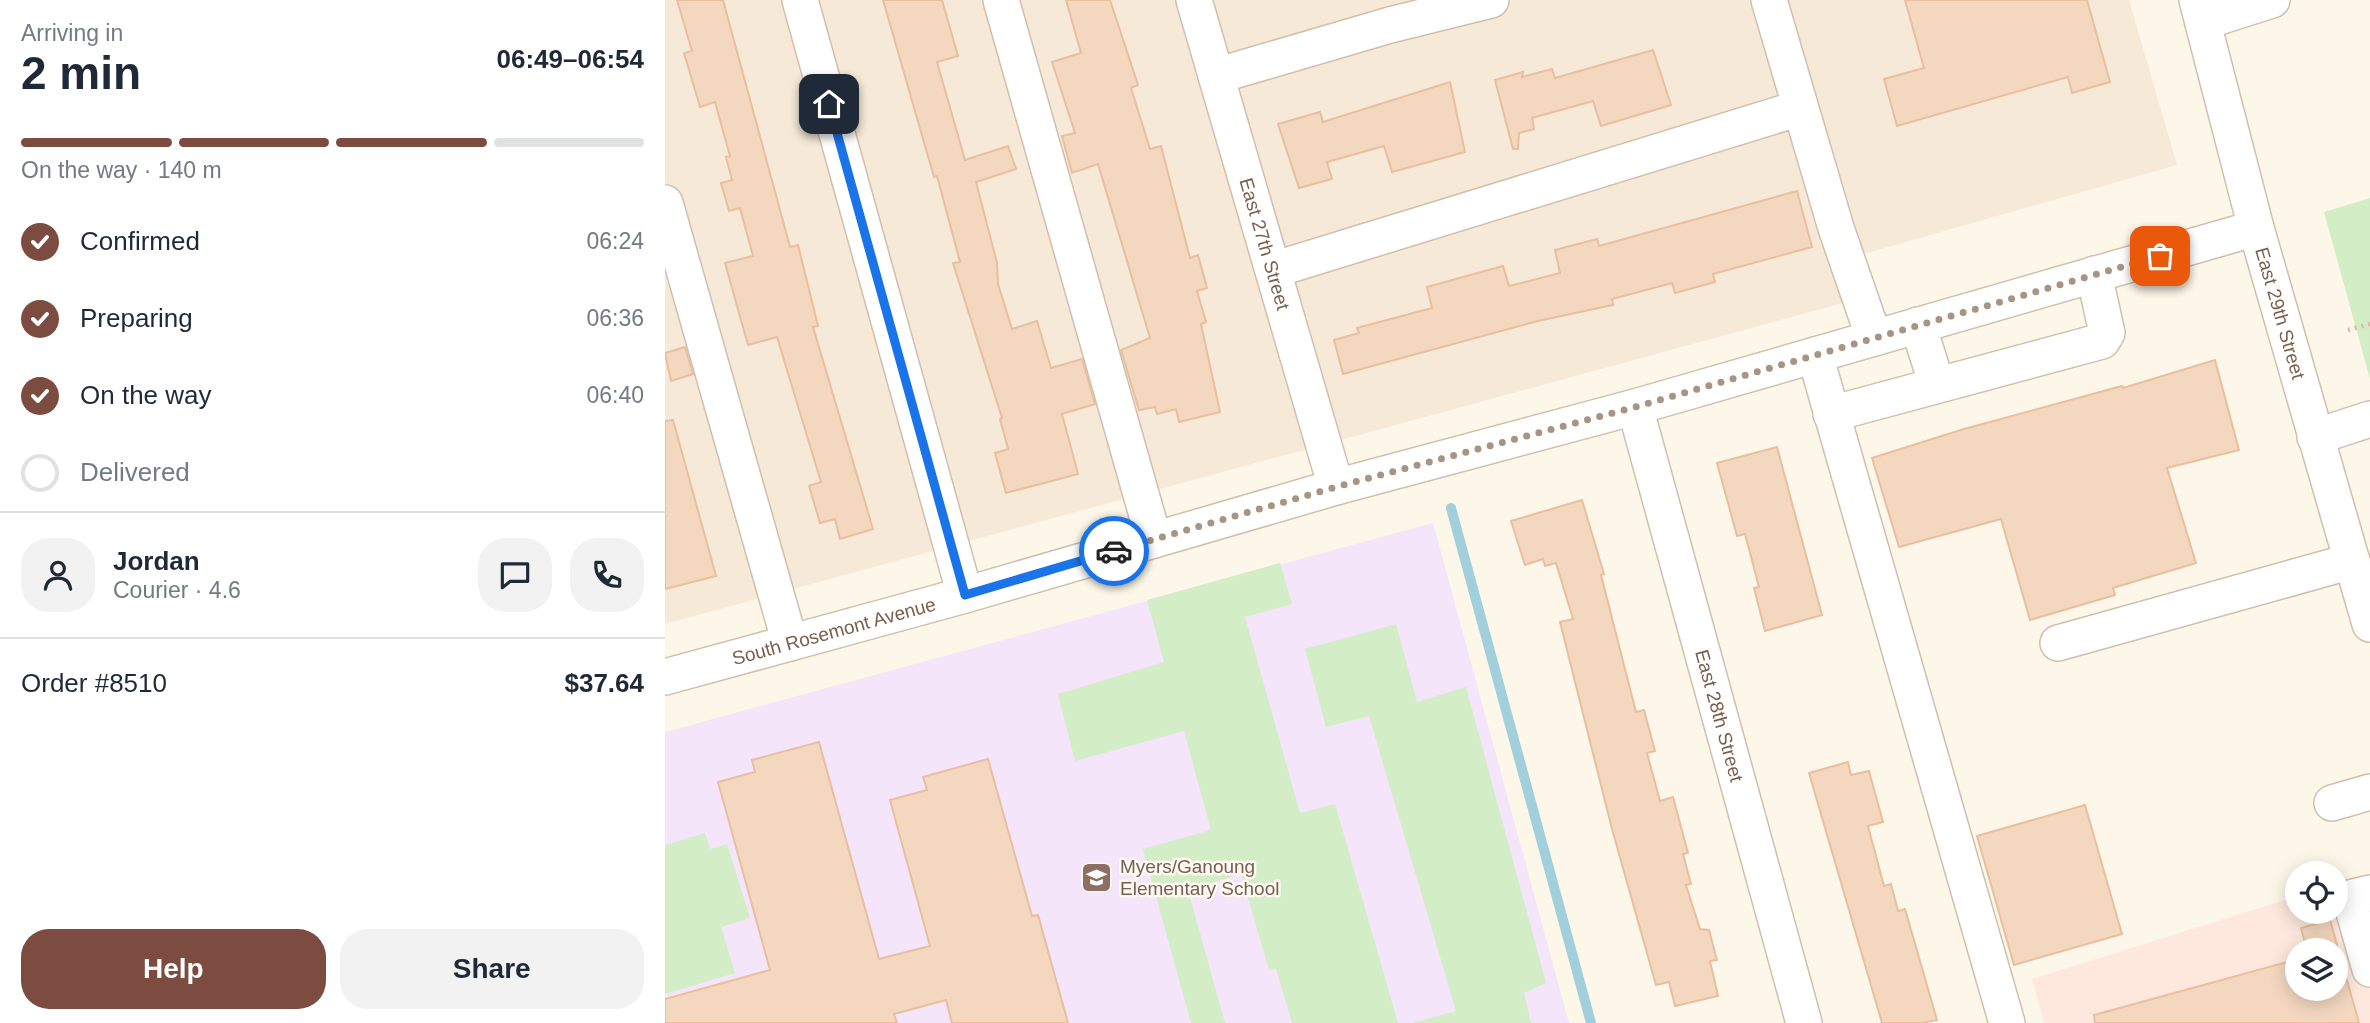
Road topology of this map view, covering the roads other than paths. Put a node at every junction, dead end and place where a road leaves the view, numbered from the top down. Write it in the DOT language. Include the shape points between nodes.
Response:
graph roads {
  1 [pos="800,0"];
  2 [pos="1000,0"];
  3 [pos="1194,0"];
  4 [pos="1491,0"];
  5 [pos="1769,0"];
  6 [pos="2273,0"];
  7 [pos="2200,11"];
  8 [pos="1387,12"];
  9 [pos="1216,76"];
  10 [pos="1800,108"];
  11 [pos="665,203"];
  12 [pos="2256,228"];
  13 [pos="1273,270"];
  14 [pos="2094,274"];
  15 [pos="1918,325"];
  16 [pos="1874,338"];
  17 [pos="1815,355"];
  18 [pos="1937,385"];
  19 [pos="1635,407"];
  20 [pos="1831,414"];
  21 [pos="2370,419"];
  22 [pos="2315,437"];
  23 [pos="1336,487"];
  24 [pos="1154,540"];
  25 [pos="2352,561"];
  26 [pos="965,595"];
  27 [pos="2370,624"];
  28 [pos="790,643"];
  29 [pos="2059,643"];
  30 [pos="665,677"];
  31 [pos="2370,792"];
  32 [pos="2332,803"];
  33 [pos="2370,892"];
  34 [pos="2370,969"];
  35 [pos="1804,1023"];
  36 [pos="2007,1023"];
  1 -- 26 [label="street"];
  2 -- 24 [label="street"];
  3 -- 9 [label="street, East 27th Street"];
  4 -- 8 [label="street"];
  5 -- 10 [label="street"];
  6 -- 7 [label="street"];
  7 -- 12 [label="street, East 29th Street"];
  8 -- 9 [label="street"];
  9 -- 13 [label="street, East 27th Street"];
  10 -- 13 [label="street"];
  10 -- 16 [label="street"];
  11 -- 28 [label="street"];
  12 -- 14 [label="street, South Rosemont Avenue"];
  12 -- 22 [label="street, East 29th Street"];
  13 -- 23 [label="street, East 27th Street"];
  14 -- 15 [label="street, South Rosemont Avenue"];
  14 -- 18 [label="street" via="2107,333 2102,341"];
  15 -- 16 [label="street, South Rosemont Avenue"];
  15 -- 18 [label="street"];
  16 -- 17 [label="street, South Rosemont Avenue"];
  17 -- 19 [label="street, South Rosemont Avenue"];
  17 -- 20 [label="street"];
  18 -- 20 [label="street"];
  19 -- 23 [label="street, South Rosemont Avenue"];
  19 -- 35 [label="street, East 28th Street"];
  20 -- 36 [label="street"];
  21 -- 22 [label="street"];
  22 -- 25 [label="street, East 29th Street"];
  23 -- 24 [label="street, South Rosemont Avenue"];
  24 -- 26 [label="street, South Rosemont Avenue"];
  25 -- 27 [label="street, East 29th Street"];
  25 -- 29 [label="street"];
  26 -- 28 [label="street, South Rosemont Avenue"];
  28 -- 30 [label="street, South Rosemont Avenue"];
  31 -- 32 [label="street"];
  33 -- 34 [label="street" via="2350,898"];
}
